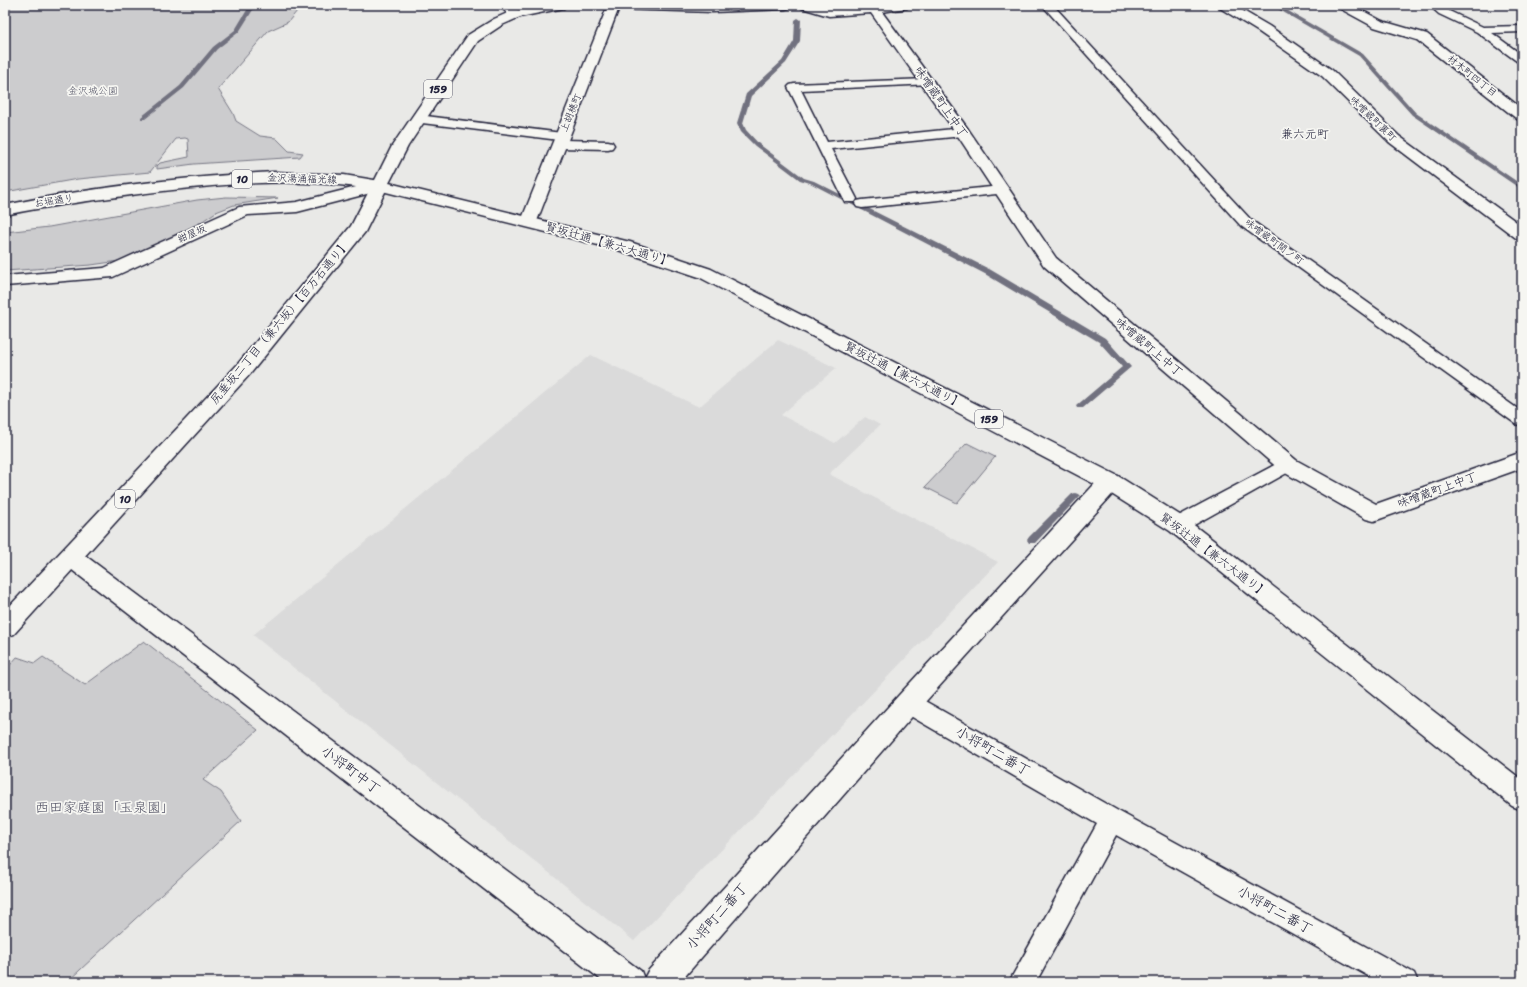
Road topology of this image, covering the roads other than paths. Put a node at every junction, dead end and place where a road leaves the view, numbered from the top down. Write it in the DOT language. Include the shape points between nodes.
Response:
graph roads {
  1 [pos="560,5"];
  2 [pos="615,5"];
  3 [pos="785,5"];
  4 [pos="806,5"];
  5 [pos="904,5"];
  6 [pos="1047,5"];
  7 [pos="1224,5"];
  8 [pos="1343,5"];
  9 [pos="1434,5"];
  10 [pos="874,9"];
  11 [pos="511,10"];
  12 [pos="1522,29"];
  13 [pos="1481,30"];
  14 [pos="1522,60"];
  15 [pos="928,82"];
  16 [pos="1522,103"];
  17 [pos="1507,104"];
  18 [pos="1522,116"];
  19 [pos="418,118"];
  20 [pos="963,132"];
  21 [pos="561,140"];
  22 [pos="608,145"];
  23 [pos="822,146"];
  24 [pos="380,186"];
  25 [pos="1001,190"];
  26 [pos="103,194"];
  27 [pos="5,210"];
  28 [pos="529,221"];
  29 [pos="1522,234"];
  30 [pos="5,282"];
  31 [pos="1522,420"];
  32 [pos="1522,460"];
  33 [pos="1288,465"];
  34 [pos="1110,482"];
  35 [pos="1178,525"];
  36 [pos="71,557"];
  37 [pos="5,627"];
  38 [pos="908,703"];
  39 [pos="1522,797"];
  40 [pos="1112,820"];
  41 [pos="630,982"];
  42 [pos="658,982"];
  43 [pos="1022,982"];
  44 [pos="1405,982"];
  1 -- 11 [label="main road, 159"];
  2 -- 3 [label="main road" via="713,8"];
  2 -- 21 [label="main road, 上胡桃町"];
  4 -- 10 [label="main road" via="829,12"];
  5 -- 10 [label="main road"];
  6 -- 31 [label="lane, 味噌蔵町間ノ町" via="1246,223"];
  7 -- 29 [label="main road, 味噌蔵町裏町" via="1264,29 1327,73 1394,139"];
  8 -- 17 [label="main road, 材木町四丁目" via="1378,24 1422,36"];
  9 -- 13 [label="lane"];
  10 -- 15 [label="main road, 味噌蔵町上中丁"];
  11 -- 19 [label="main road, 159" via="473,38"];
  12 -- 13 [label="lane"];
  13 -- 14 [label="lane"];
  15 -- 20 [label="main road, 味噌蔵町上中丁"];
  15 -- 23 [label="lane" via="794,87"];
  16 -- 17 [label="main road"];
  17 -- 18 [label="main road, 材木町四丁目"];
  19 -- 21 [label="lane"];
  19 -- 24 [label="main road, 159" via="400,146"];
  20 -- 23 [label="lane"];
  20 -- 25 [label="main road, 味噌蔵町上中丁"];
  21 -- 22 [label="lane"];
  21 -- 28 [label="main road, 上胡桃町"];
  23 -- 25 [label="lane" via="856,201"];
  24 -- 26 [label="main road, 金沢湯涌福光線 / 10" via="344,180 274,177 204,181"];
  24 -- 28 [label="main road, 賢坂辻通【兼六大通り】 / 159"];
  24 -- 30 [label="main road, 紺屋坂" via="297,207 245,210 107,273"];
  24 -- 36 [label="main road, 尻垂坂二丁目（兼六坂）【百万石通り】 / 10" via="358,228 244,369"];
  25 -- 33 [label="main road, 味噌蔵町上中丁" via="1050,262"];
  26 -- 27 [label="main road, お堀通り / 10"];
  28 -- 34 [label="main road, 賢坂辻通【兼六大通り】 / 159" via="624,246 705,273"];
  32 -- 33 [label="main road, 味噌蔵町上中丁" via="1374,513"];
  33 -- 35 [label="lane"];
  34 -- 35 [label="main road, 賢坂辻通【兼六大通り】 / 159"];
  34 -- 38 [label="main road"];
  35 -- 39 [label="main road, 賢坂辻通【兼六大通り】 / 159"];
  36 -- 37 [label="main road, 尻垂坂二丁目（兼六坂）【百万石通り】 / 10"];
  36 -- 41 [label="main road, 小将町中丁"];
  38 -- 40 [label="lane, 小将町二番丁"];
  38 -- 42 [label="main road, 小将町二番丁"];
  40 -- 43 [label="lane"];
  40 -- 44 [label="lane, 小将町二番丁"];
}
